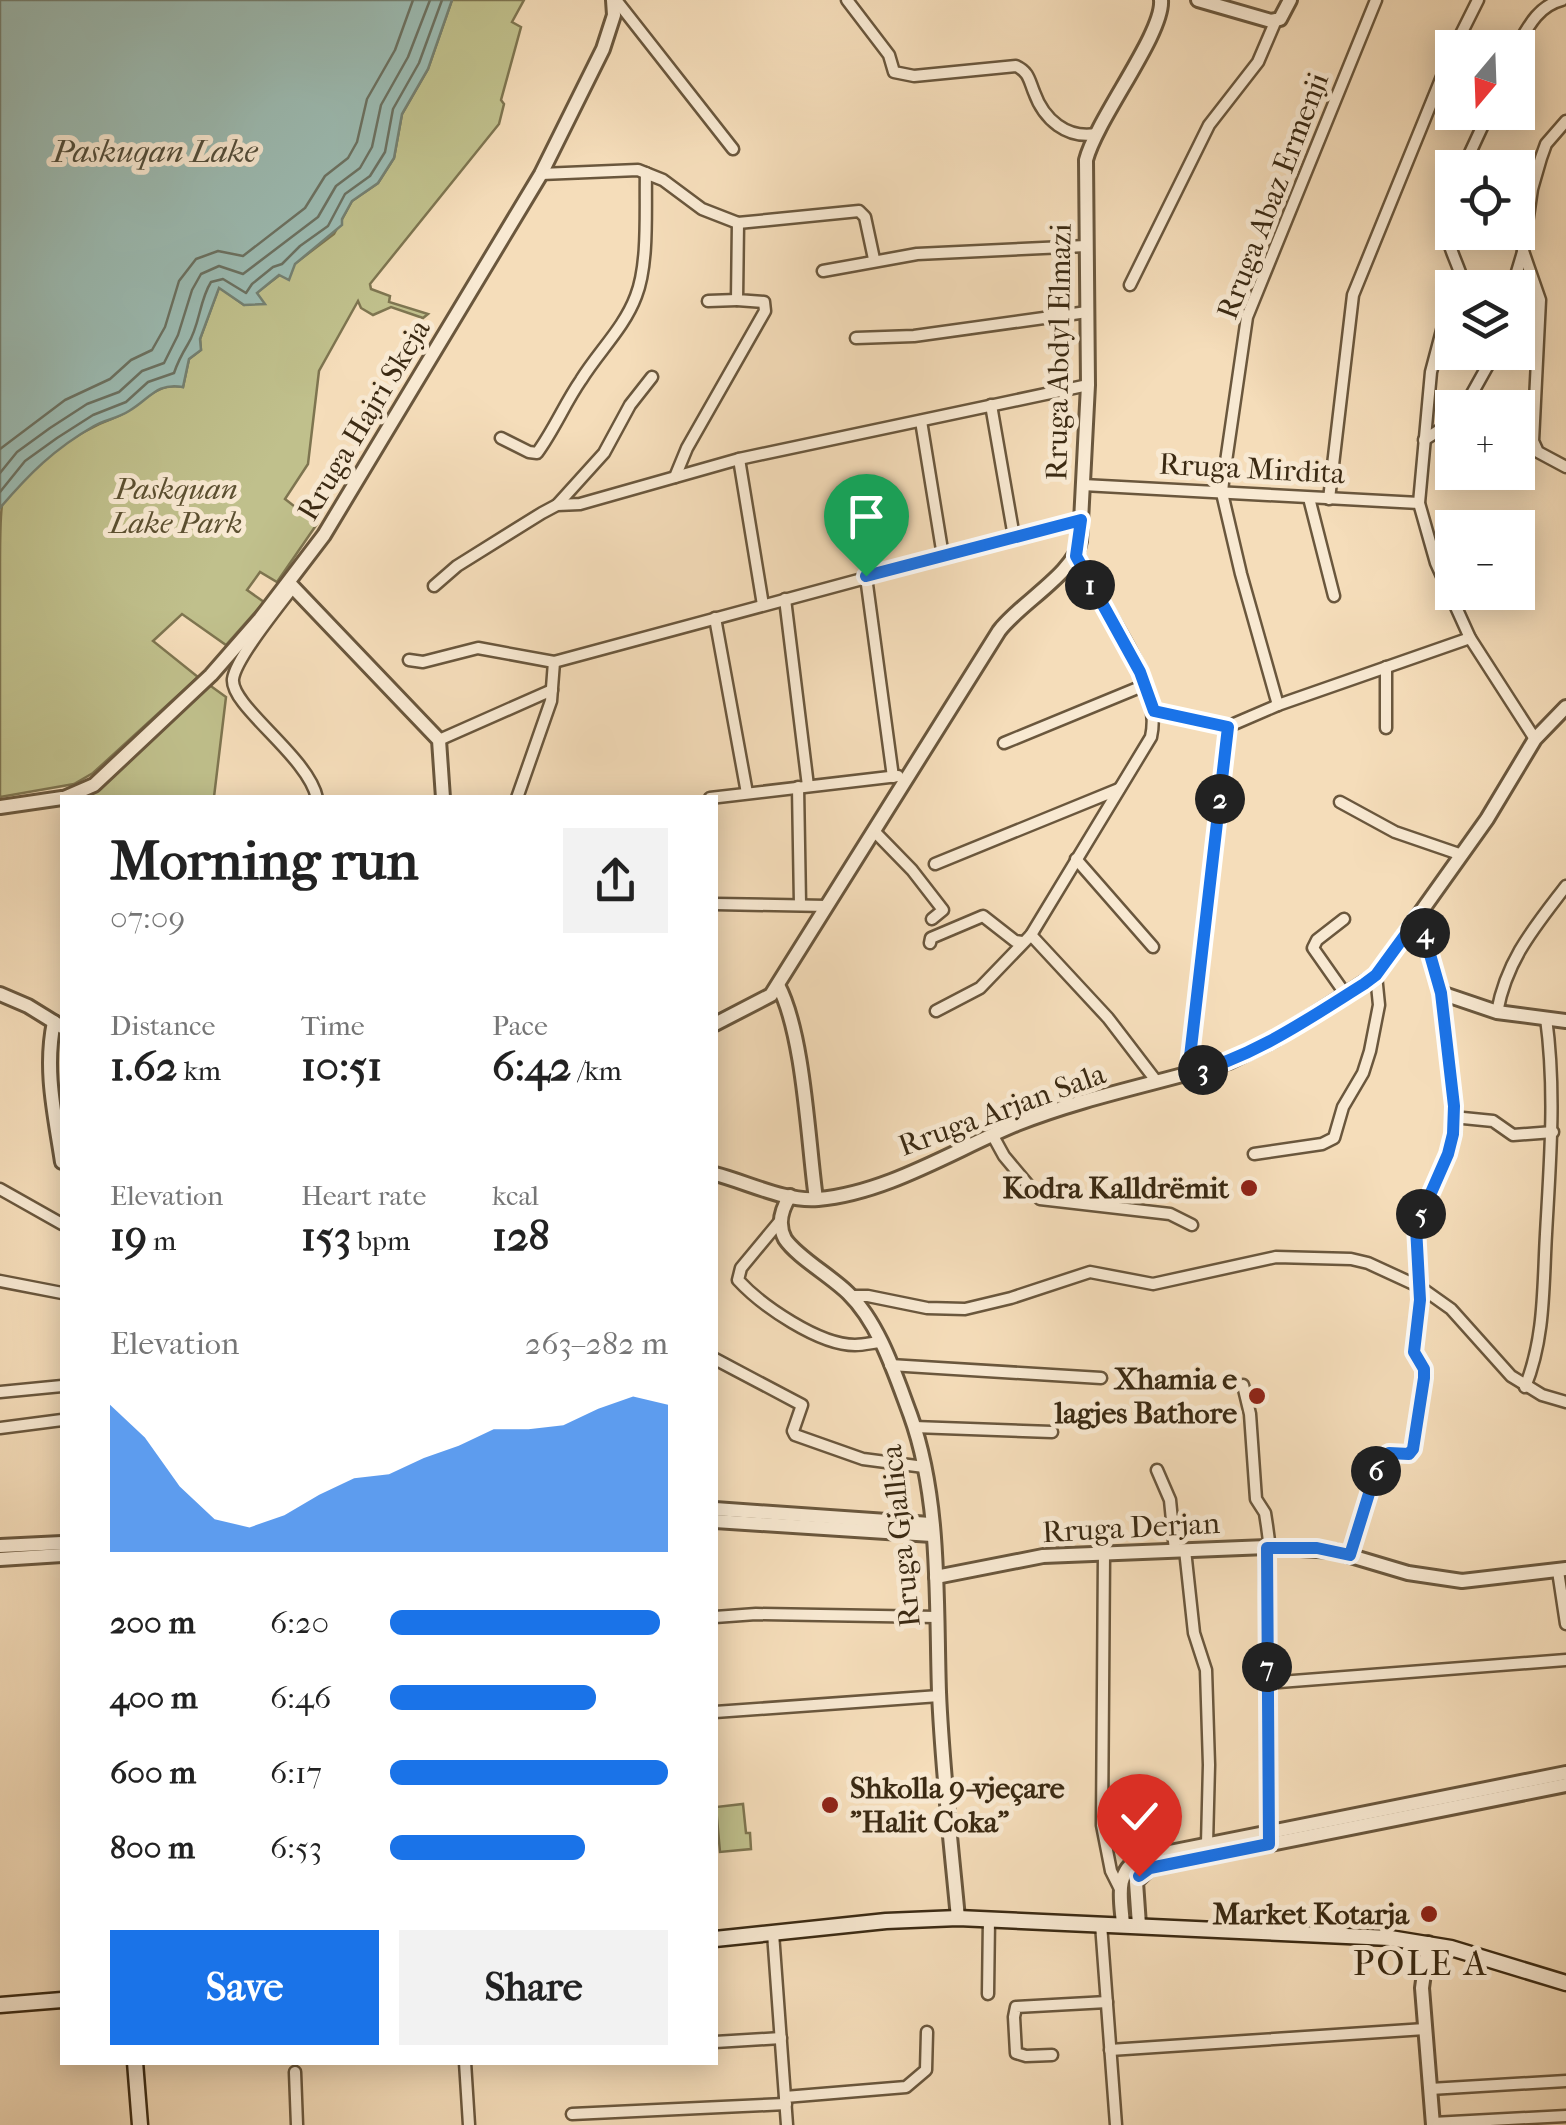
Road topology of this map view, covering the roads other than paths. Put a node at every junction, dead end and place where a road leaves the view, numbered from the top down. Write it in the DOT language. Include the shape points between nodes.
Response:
graph roads {
  1 [pos="615,0"];
  2 [pos="846,0"];
  3 [pos="1161,0"];
  4 [pos="1198,0"];
  5 [pos="1290,0"];
  6 [pos="1376,0"];
  7 [pos="1478,0"];
  8 [pos="1562,0"];
  9 [pos="1276,20"];
  10 [pos="1464,30"];
  11 [pos="1527,30"];
  12 [pos="1435,96"];
  13 [pos="1566,121"];
  14 [pos="1096,134"];
  15 [pos="733,148"];
  16 [pos="646,172"];
  17 [pos="541,174"];
  18 [pos="738,223"];
  19 [pos="1086,246"];
  20 [pos="1523,251"];
  21 [pos="874,260"];
  22 [pos="1517,270"];
  23 [pos="824,271"];
  24 [pos="1130,284"];
  25 [pos="737,300"];
  26 [pos="708,301"];
  27 [pos="1087,312"];
  28 [pos="856,338"];
  29 [pos="1435,354"];
  30 [pos="652,377"];
  31 [pos="1088,385"];
  32 [pos="991,405"];
  33 [pos="921,420"];
  34 [pos="1435,433"];
  35 [pos="502,438"];
  36 [pos="1424,440"];
  37 [pos="739,458"];
  38 [pos="1566,467"];
  39 [pos="675,477"];
  40 [pos="1083,485"];
  41 [pos="1222,493"];
  42 [pos="1310,498"];
  43 [pos="1329,499"];
  44 [pos="1419,503"];
  45 [pos="556,506"];
  46 [pos="1081,520"];
  47 [pos="1014,538"];
  48 [pos="943,556"];
  49 [pos="1076,556"];
  50 [pos="866,576"];
  51 [pos="291,585"];
  52 [pos="434,586"];
  53 [pos="1334,596"];
  54 [pos="785,599"];
  55 [pos="763,605"];
  56 [pos="715,618"];
  57 [pos="1470,638"];
  58 [pos="408,660"];
  59 [pos="554,662"];
  60 [pos="1386,668"];
  61 [pos="1146,685"];
  62 [pos="552,690"];
  63 [pos="1278,706"];
  64 [pos="1566,707"];
  65 [pos="1154,711"];
  66 [pos="1228,727"];
  67 [pos="1386,728"];
  68 [pos="440,740"];
  69 [pos="1535,740"];
  70 [pos="1004,744"];
  71 [pos="908,776"];
  72 [pos="893,777"];
  73 [pos="803,786"];
  74 [pos="1119,790"];
  75 [pos="747,793"];
  76 [pos="71,795"];
  77 [pos="316,795"];
  78 [pos="443,795"];
  79 [pos="518,795"];
  80 [pos="718,797"];
  81 [pos="60,798"];
  82 [pos="1340,802"];
  83 [pos="0,807"];
  84 [pos="874,831"];
  85 [pos="1462,855"];
  86 [pos="1076,858"];
  87 [pos="935,864"];
  88 [pos="1566,886"];
  89 [pos="718,904"];
  90 [pos="800,904"];
  91 [pos="827,906"];
  92 [pos="1419,916"];
  93 [pos="1344,919"];
  94 [pos="932,920"];
  95 [pos="1026,939"];
  96 [pos="930,943"];
  97 [pos="1153,947"];
  98 [pos="1376,975"];
  99 [pos="778,985"];
  100 [pos="1441,993"];
  101 [pos="0,994"];
  102 [pos="1346,995"];
  103 [pos="936,1011"];
  104 [pos="1497,1012"];
  105 [pos="1546,1018"];
  106 [pos="1566,1021"];
  107 [pos="718,1023"];
  108 [pos="58,1025"];
  109 [pos="1188,1074"];
  110 [pos="1157,1082"];
  111 [pos="1454,1117"];
  112 [pos="1552,1132"];
  113 [pos="993,1136"];
  114 [pos="60,1149"];
  115 [pos="1254,1154"];
  116 [pos="718,1175"];
  117 [pos="0,1189"];
  118 [pos="790,1196"];
  119 [pos="816,1199"];
  120 [pos="780,1222"];
  121 [pos="60,1223"];
  122 [pos="1192,1225"];
  123 [pos="0,1281"];
  124 [pos="1420,1287"];
  125 [pos="60,1293"];
  126 [pos="852,1296"];
  127 [pos="879,1342"];
  128 [pos="718,1361"];
  129 [pos="890,1365"];
  130 [pos="1101,1378"];
  131 [pos="1243,1385"];
  132 [pos="60,1386"];
  133 [pos="1525,1386"];
  134 [pos="0,1392"];
  135 [pos="1566,1402"];
  136 [pos="60,1420"];
  137 [pos="914,1427"];
  138 [pos="0,1428"];
  139 [pos="1052,1432"];
  140 [pos="924,1468"];
  141 [pos="1157,1470"];
  142 [pos="718,1510"];
  143 [pos="718,1520"];
  144 [pos="931,1530"];
  145 [pos="60,1544"];
  146 [pos="0,1546"];
  147 [pos="1267,1548"];
  148 [pos="1180,1551"];
  149 [pos="1104,1554"];
  150 [pos="60,1555"];
  151 [pos="1350,1555"];
  152 [pos="0,1559"];
  153 [pos="1562,1570"];
  154 [pos="936,1577"];
  155 [pos="718,1617"];
  156 [pos="937,1617"];
  157 [pos="1566,1624"];
  158 [pos="1566,1660"];
  159 [pos="1267,1683"];
  160 [pos="940,1696"];
  161 [pos="718,1712"];
  162 [pos="1566,1772"];
  163 [pos="1566,1785"];
  164 [pos="1269,1838"];
  165 [pos="1207,1844"];
  166 [pos="1120,1890"];
  167 [pos="1136,1890"];
  168 [pos="958,1918"];
  169 [pos="989,1919"];
  170 [pos="1101,1924"];
  171 [pos="1130,1925"];
  172 [pos="773,1933"];
  173 [pos="718,1939"];
  174 [pos="1428,1943"];
  175 [pos="1566,1983"];
  176 [pos="988,1994"];
  177 [pos="60,2000"];
  178 [pos="1106,2002"];
  179 [pos="0,2005"];
  180 [pos="1425,2029"];
  181 [pos="927,2032"];
  182 [pos="780,2038"];
  183 [pos="718,2042"];
  184 [pos="1110,2050"];
  185 [pos="1052,2055"];
  186 [pos="135,2065"];
  187 [pos="464,2065"];
  188 [pos="294,2072"];
  189 [pos="1566,2081"];
  190 [pos="1430,2089"];
  191 [pos="786,2101"];
  192 [pos="572,2114"];
  193 [pos="1566,2116"];
  194 [pos="1433,2124"];
  195 [pos="140,2125"];
  196 [pos="297,2125"];
  197 [pos="469,2125"];
  198 [pos="787,2125"];
  199 [pos="1116,2125"];
  1 -- 15 [label="street"];
  1 -- 17 [label="street, Rruga Hajri Skeja" via="603,49"];
  2 -- 14 [label="street" via="880,41 894,72 926,76 1016,66 1066,132"];
  3 -- 14 [label="street, Rruga Abdyl Elmazi" via="1156,23"];
  4 -- 9 [label="street"];
  5 -- 9 [label="street"];
  6 -- 41 [label="street, Rruga Abaz Ermenji" via="1248,317"];
  7 -- 10 [label="street"];
  8 -- 11 [label="street" via="1537,14"];
  9 -- 24 [label="street" via="1258,62 1208,126"];
  12 -- 43 [label="street" via="1353,296"];
  13 -- 20 [label="street" via="1541,158"];
  14 -- 19 [label="street, Rruga Abdyl Elmazi" via="1086,160"];
  16 -- 17 [label="street"];
  16 -- 18 [label="street" via="702,209"];
  16 -- 35 [label="street" via="642,266 632,305 537,453"];
  17 -- 51 [label="street, Rruga Hajri Skeja"];
  18 -- 21 [label="street" via="859,211"];
  18 -- 25 [label="street"];
  19 -- 21 [label="street"];
  19 -- 27 [label="street, Rruga Abdyl Elmazi"];
  20 -- 22 [label="street"];
  20 -- 38 [label="street" via="1540,300 1533,441 1538,452"];
  21 -- 23 [label="street"];
  25 -- 26 [label="street"];
  25 -- 39 [label="street" via="759,300 765,311"];
  27 -- 28 [label="street"];
  27 -- 31 [label="street, Rruga Abdyl Elmazi"];
  29 -- 36 [label="street"];
  30 -- 45 [label="street" via="604,453"];
  31 -- 32 [label="street"];
  31 -- 40 [label="street, Rruga Abdyl Elmazi"];
  32 -- 33 [label="street"];
  32 -- 47 [label="street"];
  33 -- 37 [label="street"];
  33 -- 48 [label="street"];
  34 -- 36 [label="street"];
  36 -- 44 [label="street"];
  37 -- 39 [label="street"];
  37 -- 55 [label="street"];
  39 -- 45 [label="street"];
  40 -- 41 [label="street, Rruga Mirdita"];
  40 -- 46 [label="street, Rruga Abdyl Elmazi"];
  41 -- 42 [label="street, Rruga Mirdita"];
  41 -- 63 [label="street, Rruga Abaz Ermenji"];
  42 -- 43 [label="street, Rruga Mirdita"];
  42 -- 53 [label="street"];
  43 -- 44 [label="street, Rruga Mirdita"];
  44 -- 57 [label="street" via="1436,563"];
  45 -- 52 [label="street"];
  46 -- 47 [label="street"];
  46 -- 49 [label="street, Rruga Abdyl Elmazi"];
  47 -- 48 [label="street"];
  48 -- 50 [label="street"];
  49 -- 61 [label="street"];
  49 -- 71 [label="street" via="999,630"];
  50 -- 54 [label="street"];
  50 -- 72 [label="street"];
  51 -- 68 [label="street"];
  51 -- 76 [label="street, Rruga Hajri Skeja" via="210,675 94,786"];
  51 -- 77 [label="street" via="233,684 236,696 307,772"];
  54 -- 55 [label="street"];
  54 -- 73 [label="street"];
  55 -- 56 [label="street"];
  56 -- 59 [label="street"];
  56 -- 75 [label="street"];
  57 -- 60 [label="street"];
  57 -- 69 [label="street"];
  58 -- 59 [label="street" via="478,648"];
  59 -- 62 [label="street"];
  60 -- 63 [label="street"];
  60 -- 67 [label="street"];
  61 -- 65 [label="street"];
  61 -- 70 [label="street"];
  62 -- 68 [label="street"];
  62 -- 79 [label="street"];
  63 -- 66 [label="street"];
  64 -- 69 [label="street, Rruga Arjan Sala"];
  65 -- 66 [label="street"];
  65 -- 74 [label="street" via="1151,737"];
  66 -- 109 [label="street"];
  68 -- 78 [label="street"];
  69 -- 85 [label="street, Rruga Arjan Sala"];
  71 -- 72 [label="street"];
  71 -- 84 [label="street"];
  72 -- 73 [label="street"];
  73 -- 75 [label="street"];
  73 -- 90 [label="street"];
  74 -- 86 [label="street"];
  74 -- 87 [label="street"];
  75 -- 80 [label="street"];
  81 -- 83 [label="street, Rruga Hajri Skeja"];
  82 -- 85 [label="street" via="1394,832"];
  84 -- 91 [label="street"];
  84 -- 94 [label="street" via="943,910"];
  85 -- 92 [label="street, Rruga Arjan Sala"];
  86 -- 95 [label="street"];
  86 -- 97 [label="street"];
  88 -- 104 [label="street" via="1514,957"];
  89 -- 90 [label="street"];
  90 -- 91 [label="street"];
  91 -- 99 [label="street"];
  92 -- 98 [label="street, Rruga Arjan Sala"];
  92 -- 100 [label="street"];
  93 -- 102 [label="street" via="1313,948"];
  95 -- 96 [label="street" via="1015,941 983,916"];
  95 -- 103 [label="street" via="980,988"];
  95 -- 110 [label="street" via="1108,1018"];
  98 -- 102 [label="street, Rruga Arjan Sala"];
  98 -- 115 [label="street" via="1379,1005 1370,1051 1334,1138"];
  99 -- 107 [label="street" via="762,1002"];
  99 -- 119 [label="street" via="792,1026"];
  100 -- 104 [label="street"];
  100 -- 111 [label="street"];
  101 -- 108 [label="street"];
  102 -- 109 [label="street, Rruga Arjan Sala" via="1254,1051"];
  104 -- 105 [label="street"];
  105 -- 106 [label="street"];
  105 -- 112 [label="street"];
  108 -- 114 [label="street" via="50,1041 50,1083"];
  109 -- 110 [label="street, Rruga Arjan Sala"];
  110 -- 113 [label="street, Rruga Arjan Sala"];
  111 -- 112 [label="street" via="1493,1121 1513,1134"];
  111 -- 124 [label="street" via="1448,1154 1416,1227"];
  112 -- 133 [label="street" via="1540,1342"];
  113 -- 119 [label="street, Rruga Arjan Sala" via="863,1189"];
  113 -- 122 [label="street" via="1040,1198 1170,1214"];
  116 -- 118 [label="street, Rruga Arjan Sala"];
  117 -- 121 [label="street"];
  118 -- 119 [label="street, Rruga Arjan Sala"];
  118 -- 120 [label="street"];
  120 -- 126 [label="street, Rruga Gjallica" via="784,1238"];
  120 -- 127 [label="street" via="738,1280 806,1329 846,1344"];
  123 -- 125 [label="street"];
  124 -- 126 [label="street" via="1368,1263 1296,1256 1152,1284 1090,1272 965,1308"];
  124 -- 133 [label="street" via="1451,1309"];
  124 -- 151 [label="street" via="1414,1352 1424,1378 1413,1449 1380,1458"];
  126 -- 127 [label="street, Rruga Gjallica"];
  127 -- 129 [label="street, Rruga Gjallica"];
  128 -- 140 [label="street" via="802,1404 795,1435 863,1459"];
  129 -- 130 [label="street"];
  129 -- 137 [label="street, Rruga Gjallica"];
  131 -- 147 [label="street"];
  132 -- 134 [label="street"];
  133 -- 135 [label="street"];
  136 -- 138 [label="street"];
  137 -- 139 [label="street"];
  137 -- 140 [label="street, Rruga Gjallica"];
  140 -- 144 [label="street, Rruga Gjallica"];
  141 -- 148 [label="street"];
  142 -- 144 [label="street"];
  143 -- 144 [label="street"];
  144 -- 154 [label="street, Rruga Gjallica"];
  145 -- 146 [label="street"];
  147 -- 148 [label="street, Rruga Derjan"];
  147 -- 151 [label="street, Rruga Derjan"];
  147 -- 159 [label="street"];
  148 -- 149 [label="street, Rruga Derjan"];
  148 -- 165 [label="street" via="1206,1670"];
  149 -- 154 [label="street, Rruga Derjan" via="1043,1556"];
  149 -- 166 [label="street" via="1102,1825"];
  150 -- 152 [label="street"];
  151 -- 153 [label="street, Rruga Derjan" via="1462,1581"];
  153 -- 157 [label="street"];
  154 -- 156 [label="street, Rruga Gjallica"];
  155 -- 156 [label="street"];
  156 -- 160 [label="street, Rruga Gjallica"];
  158 -- 159 [label="street"];
  159 -- 164 [label="street"];
  160 -- 161 [label="street"];
  160 -- 168 [label="street, Rruga Gjallica"];
  162 -- 164 [label="street"];
  163 -- 164 [label="street"];
  164 -- 165 [label="street"];
  164 -- 167 [label="street" via="1150,1868"];
  165 -- 166 [label="street" via="1136,1860 1122,1874"];
  166 -- 167 [label="street"];
  166 -- 171 [label="street"];
  167 -- 171 [label="street"];
  168 -- 169 [label="main road"];
  168 -- 172 [label="main road"];
  169 -- 170 [label="main road"];
  169 -- 176 [label="street"];
  170 -- 171 [label="main road"];
  170 -- 178 [label="street"];
  171 -- 174 [label="main road"];
  172 -- 173 [label="main road"];
  172 -- 182 [label="street"];
  174 -- 175 [label="main road"];
  174 -- 180 [label="street"];
  177 -- 179 [label="main road"];
  178 -- 184 [label="street"];
  178 -- 185 [label="street" via="1016,2007 1016,2053"];
  180 -- 184 [label="street"];
  180 -- 190 [label="street"];
  181 -- 191 [label="street" via="926,2070 906,2087"];
  182 -- 183 [label="street"];
  182 -- 191 [label="street"];
  184 -- 199 [label="street"];
  186 -- 195 [label="main road"];
  187 -- 197 [label="street"];
  188 -- 196 [label="street"];
  189 -- 190 [label="street"];
  190 -- 194 [label="street"];
  191 -- 192 [label="street"];
  191 -- 198 [label="street"];
  193 -- 194 [label="street"];
}
